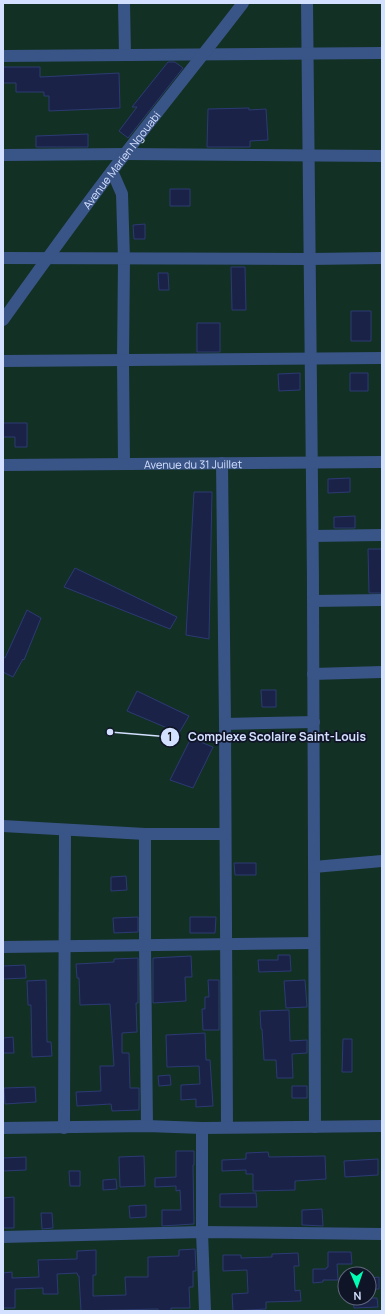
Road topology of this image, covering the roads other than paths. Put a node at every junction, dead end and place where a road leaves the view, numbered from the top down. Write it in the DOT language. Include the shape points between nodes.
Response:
graph roads {
  1 [pos="124,3"];
  2 [pos="243,3"];
  3 [pos="306,3"];
  4 [pos="204,54"];
  5 [pos="308,54"];
  6 [pos="382,54"];
  7 [pos="125,55"];
  8 [pos="3,56"];
  9 [pos="125,154"];
  10 [pos="3,155"];
  11 [pos="310,156"];
  12 [pos="382,156"];
  13 [pos="112,171"];
  14 [pos="3,258"];
  15 [pos="47,258"];
  16 [pos="382,258"];
  17 [pos="124,259"];
  18 [pos="310,259"];
  19 [pos="3,320"];
  20 [pos="310,358"];
  21 [pos="382,358"];
  22 [pos="123,360"];
  23 [pos="3,361"];
  24 [pos="312,462"];
  25 [pos="382,462"];
  26 [pos="222,463"];
  27 [pos="124,464"];
  28 [pos="3,465"];
  29 [pos="382,535"];
  30 [pos="313,536"];
  31 [pos="382,600"];
  32 [pos="313,601"];
  33 [pos="382,672"];
  34 [pos="313,674"];
  35 [pos="314,722"];
  36 [pos="225,724"];
  37 [pos="3,826"];
  38 [pos="64,830"];
  39 [pos="145,834"];
  40 [pos="226,834"];
  41 [pos="382,861"];
  42 [pos="314,867"];
  43 [pos="314,943"];
  44 [pos="145,945"];
  45 [pos="226,945"];
  46 [pos="3,947"];
  47 [pos="65,947"];
  48 [pos="147,1126"];
  49 [pos="382,1126"];
  50 [pos="227,1127"];
  51 [pos="315,1127"];
  52 [pos="3,1128"];
  53 [pos="64,1128"];
  54 [pos="202,1128"];
  55 [pos="202,1232"];
  56 [pos="382,1234"];
  57 [pos="3,1237"];
  58 [pos="205,1311"];
  1 -- 7 [label="street"];
  2 -- 4 [label="street, Avenue Marien Ngouabi"];
  3 -- 5 [label="street"];
  4 -- 5 [label="street"];
  4 -- 7 [label="street"];
  4 -- 9 [label="street, Avenue Marien Ngouabi"];
  5 -- 6 [label="street"];
  5 -- 11 [label="street"];
  7 -- 8 [label="street"];
  9 -- 10 [label="street"];
  9 -- 11 [label="street"];
  9 -- 13 [label="street, Avenue Marien Ngouabi"];
  11 -- 12 [label="street"];
  11 -- 18 [label="street"];
  13 -- 15 [label="street, Avenue Marien Ngouabi"];
  13 -- 17 [label="street" via="122,194"];
  14 -- 15 [label="street"];
  15 -- 17 [label="street"];
  15 -- 19 [label="street, Avenue Marien Ngouabi"];
  16 -- 18 [label="street"];
  17 -- 18 [label="street"];
  17 -- 22 [label="street"];
  18 -- 20 [label="street"];
  20 -- 21 [label="street"];
  20 -- 22 [label="street"];
  20 -- 24 [label="street"];
  22 -- 23 [label="street"];
  22 -- 27 [label="street"];
  24 -- 25 [label="street, Avenue du 31 Juillet"];
  24 -- 26 [label="street, Avenue du 31 Juillet"];
  24 -- 30 [label="street"];
  26 -- 27 [label="street, Avenue du 31 Juillet"];
  26 -- 36 [label="street"];
  27 -- 28 [label="street, Avenue du 31 Juillet"];
  29 -- 30 [label="street"];
  30 -- 32 [label="street"];
  31 -- 32 [label="street"];
  32 -- 34 [label="street"];
  33 -- 34 [label="street"];
  34 -- 35 [label="street"];
  35 -- 36 [label="street"];
  35 -- 42 [label="street"];
  36 -- 40 [label="street"];
  37 -- 38 [label="street"];
  38 -- 39 [label="street"];
  38 -- 47 [label="street"];
  39 -- 40 [label="street"];
  39 -- 44 [label="street"];
  40 -- 45 [label="street"];
  41 -- 42 [label="street"];
  42 -- 43 [label="street"];
  43 -- 45 [label="street"];
  43 -- 51 [label="street"];
  44 -- 45 [label="street"];
  44 -- 47 [label="street"];
  44 -- 48 [label="street"];
  45 -- 50 [label="street"];
  46 -- 47 [label="street"];
  47 -- 53 [label="street"];
  48 -- 53 [label="street"];
  48 -- 54 [label="street"];
  49 -- 51 [label="street"];
  50 -- 51 [label="street"];
  50 -- 54 [label="street"];
  52 -- 53 [label="street"];
  54 -- 55 [label="street"];
  55 -- 56 [label="street"];
  55 -- 57 [label="street"];
  55 -- 58 [label="street"];
}
